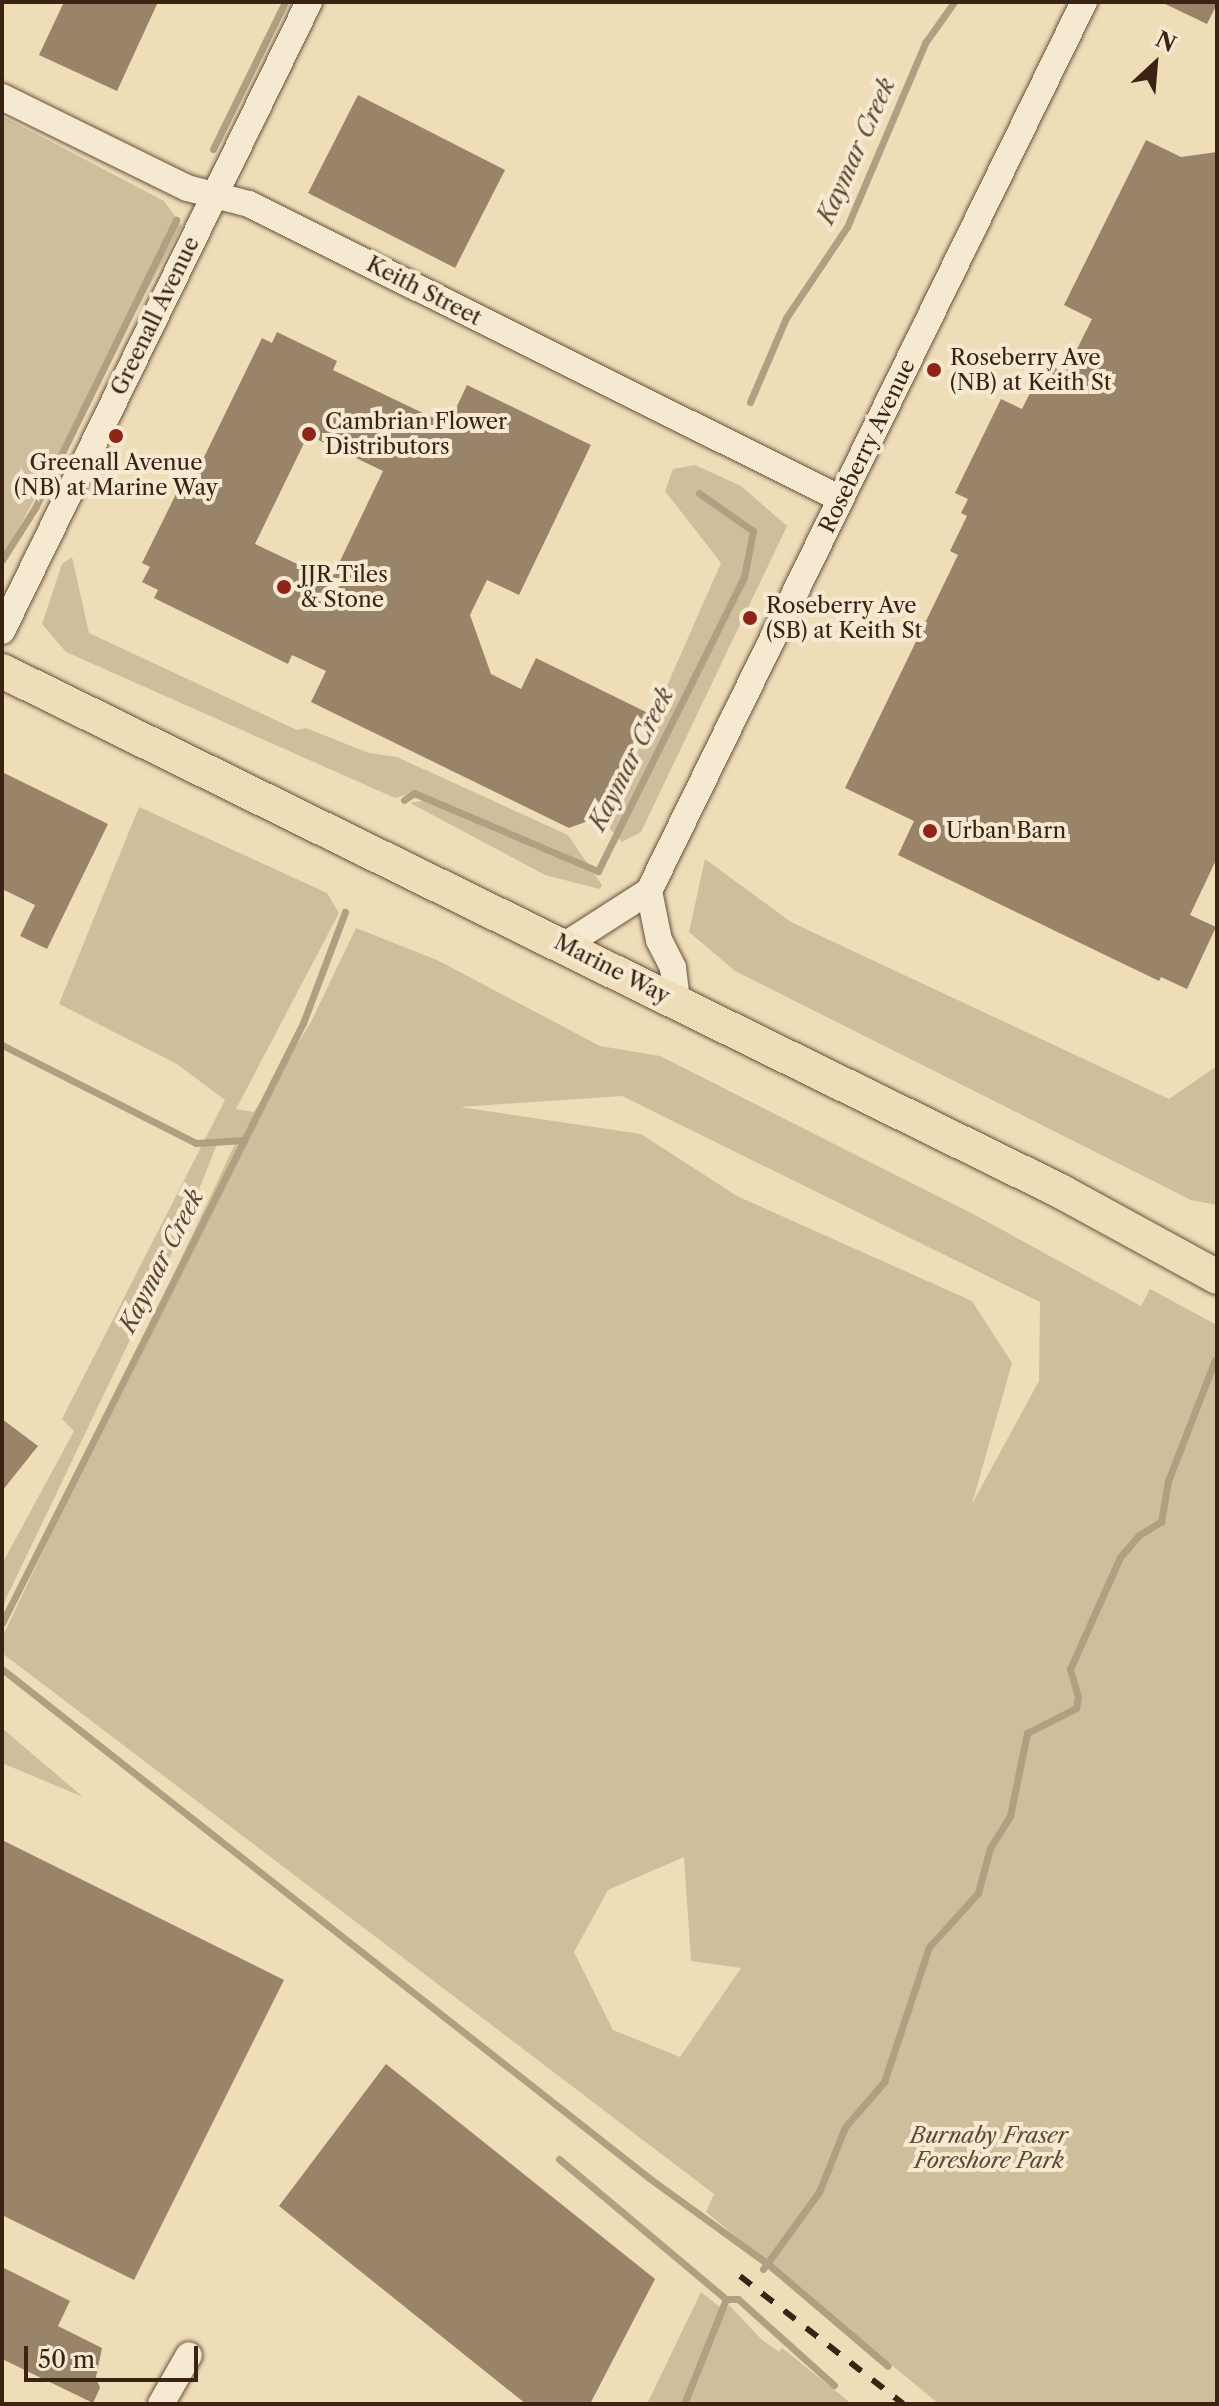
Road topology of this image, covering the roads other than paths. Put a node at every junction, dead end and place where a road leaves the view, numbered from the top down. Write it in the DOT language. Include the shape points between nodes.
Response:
graph roads {
  1 [pos="309,2"];
  2 [pos="1084,2"];
  3 [pos="2,97"];
  4 [pos="214,195"];
  5 [pos="841,499"];
  6 [pos="2,631"];
  7 [pos="2,671"];
  8 [pos="649,891"];
  9 [pos="565,945"];
  10 [pos="677,1002"];
  11 [pos="1217,1277"];
  12 [pos="189,2355"];
  13 [pos="161,2404"];
  1 -- 4 [label="street, Greenall Avenue"];
  2 -- 5 [label="street, Roseberry Avenue"];
  3 -- 4 [label="street, Keith Street" via="187,188"];
  4 -- 5 [label="street, Keith Street" via="249,204"];
  4 -- 6 [label="street, Greenall Avenue"];
  5 -- 8 [label="street, Roseberry Avenue"];
  7 -- 9 [label="main road, Marine Way"];
  8 -- 9 [label="street"];
  8 -- 10 [label="street" via="659,940 673,968"];
  9 -- 10 [label="main road, Marine Way"];
  10 -- 11 [label="main road, Marine Way" via="1062,1192"];
  12 -- 13 [label="street"];
}
